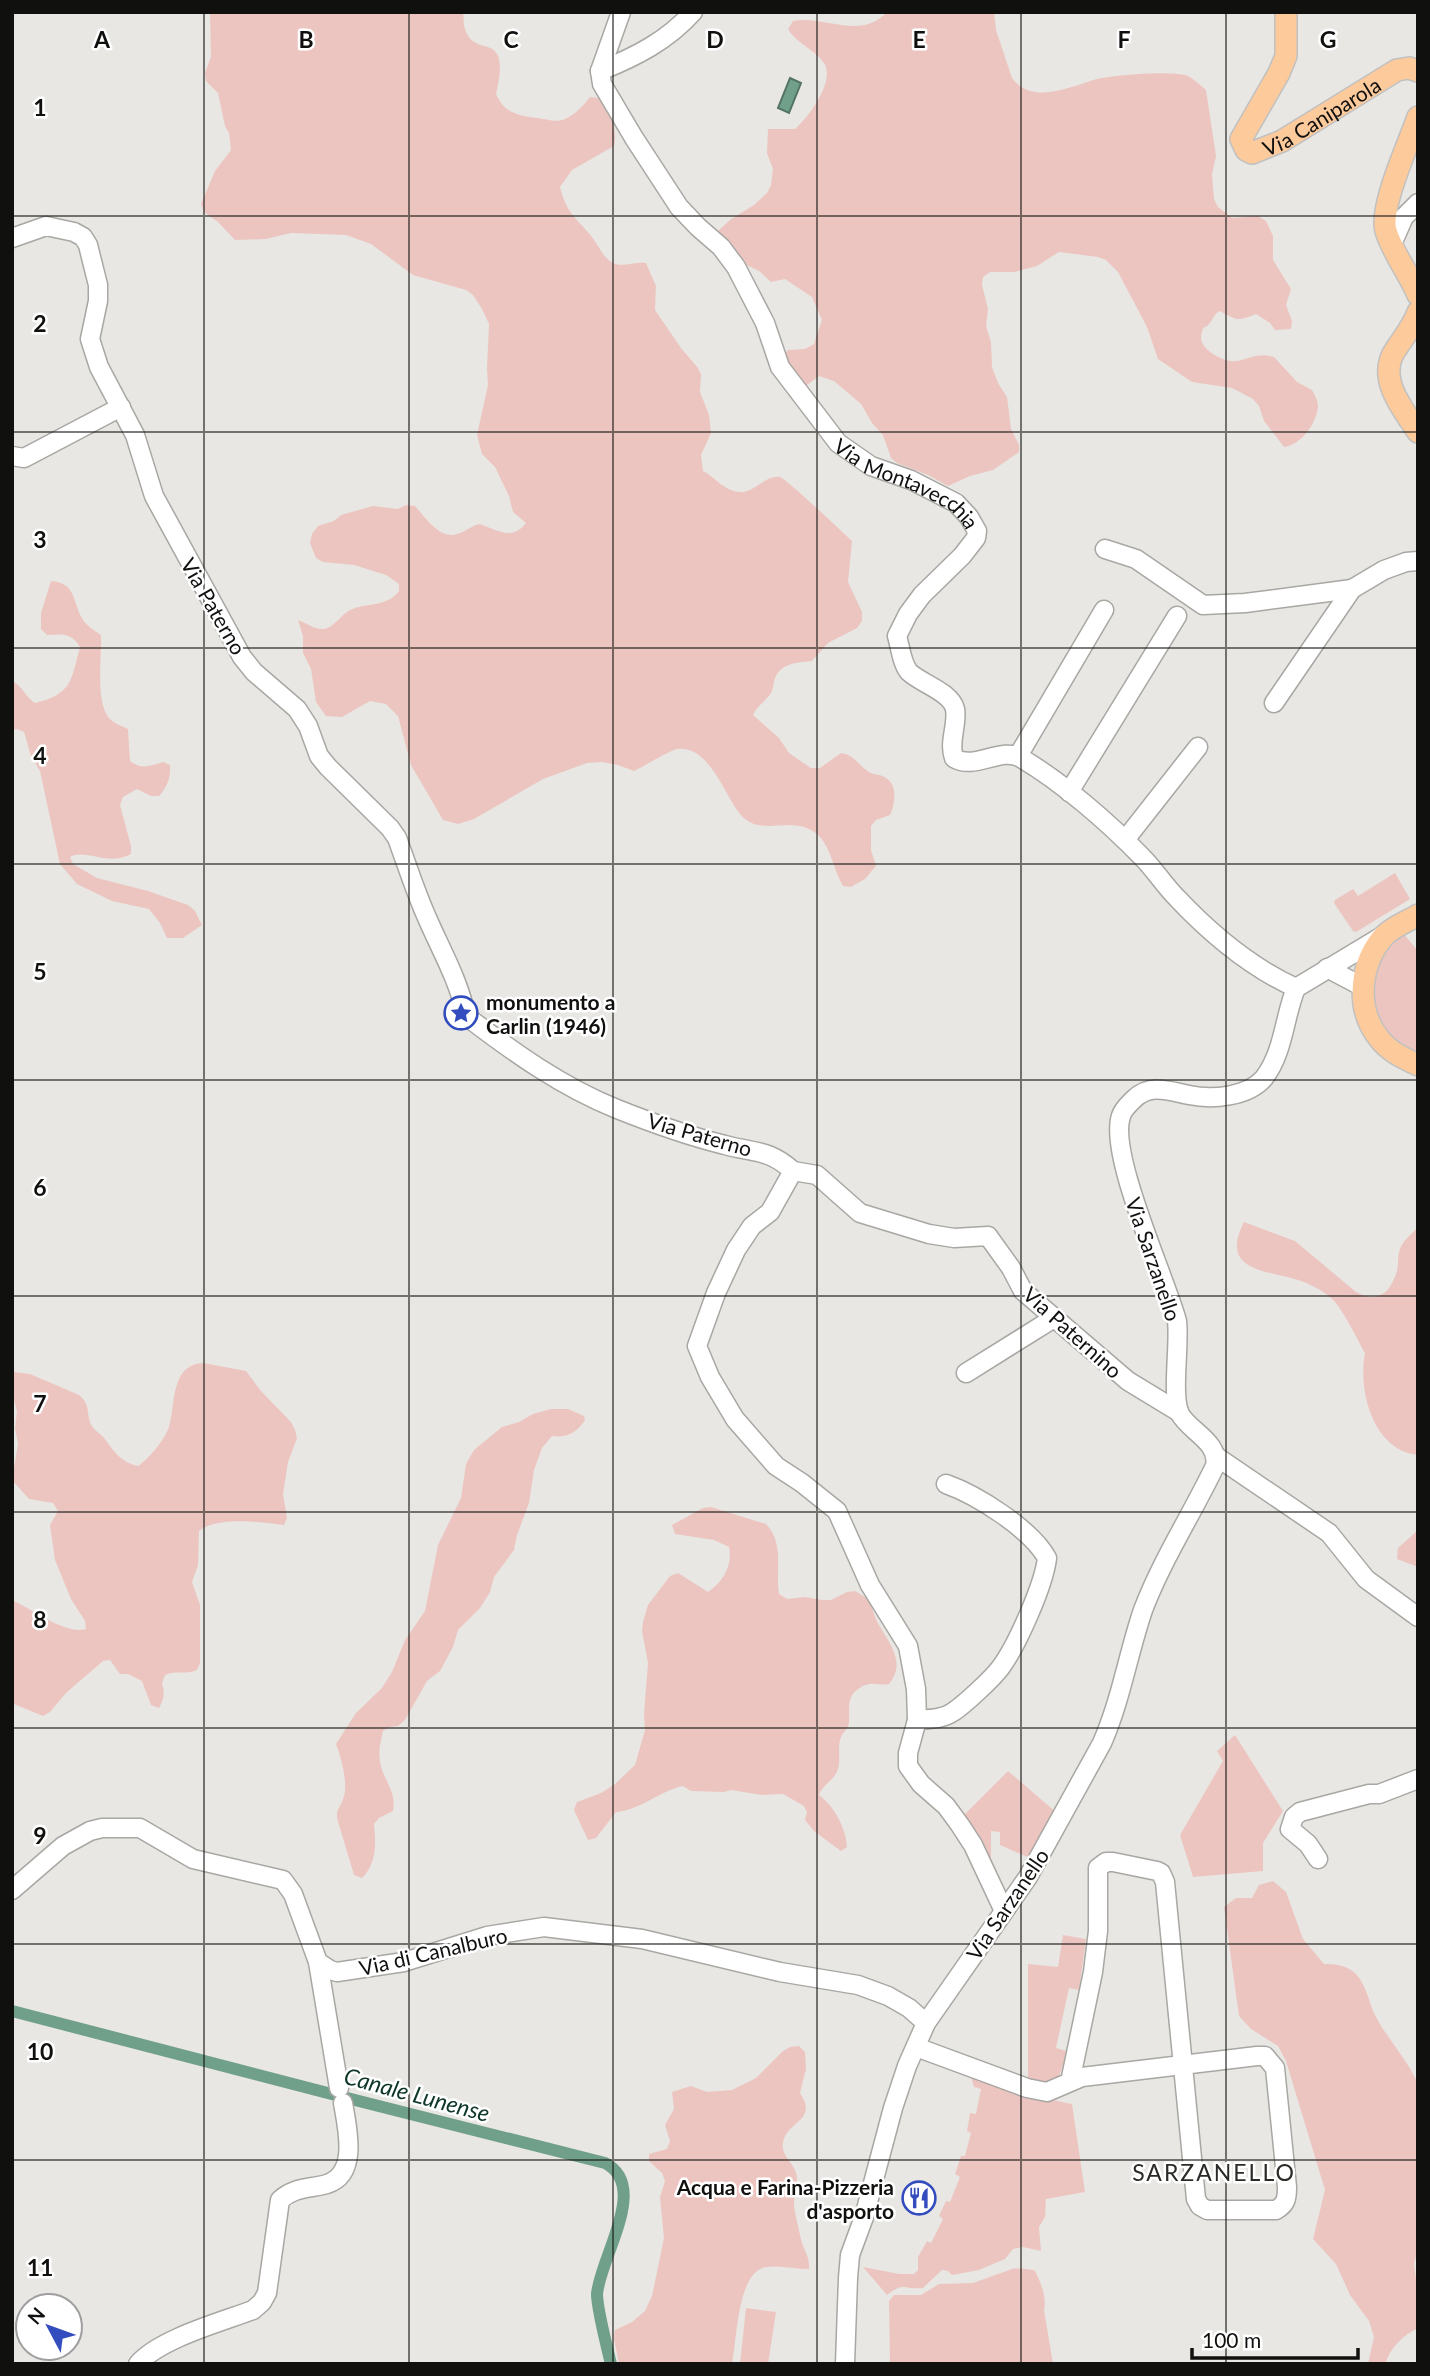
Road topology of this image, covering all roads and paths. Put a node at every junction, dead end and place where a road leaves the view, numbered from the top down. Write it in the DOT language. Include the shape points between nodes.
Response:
graph roads {
  1 [pos="621,12"];
  2 [pos="693,12"];
  3 [pos="1286,12"];
  4 [pos="600,71"];
  5 [pos="1418,71"];
  6 [pos="1418,117"];
  7 [pos="1418,203"];
  8 [pos="12,238"];
  9 [pos="1392,244"];
  10 [pos="1418,295"];
  11 [pos="1418,312"];
  12 [pos="121,407"];
  13 [pos="1418,432"];
  14 [pos="12,456"];
  15 [pos="1105,549"];
  16 [pos="1418,561"];
  17 [pos="1352,589"];
  18 [pos="1104,610"];
  19 [pos="1177,617"];
  20 [pos="1274,703"];
  21 [pos="1198,747"];
  22 [pos="1018,756"];
  23 [pos="1069,792"];
  24 [pos="1125,840"];
  25 [pos="1418,915"];
  26 [pos="1386,934"];
  27 [pos="1343,959"];
  28 [pos="1327,968"];
  29 [pos="1364,980"];
  30 [pos="1296,988"];
  31 [pos="1418,1065"];
  32 [pos="793,1171"];
  33 [pos="1054,1318"];
  34 [pos="966,1373"];
  35 [pos="1179,1412"];
  36 [pos="1217,1457"];
  37 [pos="946,1484"];
  38 [pos="1418,1617"];
  39 [pos="917,1720"];
  40 [pos="1418,1779"];
  41 [pos="1318,1859"];
  42 [pos="12,1890"];
  43 [pos="1003,1911"];
  44 [pos="318,1962"];
  45 [pos="926,2023"];
  46 [pos="916,2047"];
  47 [pos="1184,2065"];
  48 [pos="1070,2082"];
  49 [pos="138,2364"];
  50 [pos="845,2364"];
  1 -- 4 [label="street"];
  2 -- 4 [label="street" via="649,49"];
  3 -- 5 [label="main road, Via Caniparola" via="1286,55 1241,139 1252,153 1282,141 1397,70"];
  4 -- 22 [label="street, Via Montavecchia" via="602,84 680,207 736,267 765,323 779,367 838,443 871,466 956,503 969,517 976,538 922,595 897,636 907,670 946,695 955,709 954,758 965,763"];
  6 -- 9 [label="main road" via="1385,212"];
  7 -- 9 [label="street" via="1404,217"];
  8 -- 12 [label="street, Via Paterno" via="46,226 83,237 95,267 98,293 90,339 99,368"];
  9 -- 10 [label="main road"];
  11 -- 13 [label="main road" via="1387,368 1393,390"];
  12 -- 14 [label="street" via="24,457"];
  12 -- 32 [label="street, Via Paterno" via="154,496 242,657 297,709 318,756 397,838 466,1016 575,1091 690,1135 764,1151"];
  15 -- 17 [label="street" via="1136,559 1203,605"];
  16 -- 17 [label="street" via="1384,570"];
  17 -- 20 [label="street"];
  18 -- 22 [label="street"];
  19 -- 23 [label="street"];
  21 -- 24 [label="street"];
  22 -- 23 [label="street"];
  23 -- 24 [label="street"];
  24 -- 30 [label="street" via="1199,919 1269,976"];
  25 -- 26 [label="main road"];
  26 -- 27 [label="street"];
  26 -- 29 [label="main road" via="1373,953"];
  27 -- 28 [label="street"];
  27 -- 29 [label="street"];
  28 -- 29 [label="street"];
  28 -- 30 [label="street"];
  29 -- 31 [label="main road" via="1364,1006 1377,1036 1399,1056"];
  30 -- 35 [label="street, Via Sarzanello" via="1272,1065 1253,1088 1205,1097 1161,1088 1137,1096 1120,1117 1120,1144 1131,1191 1177,1321"];
  32 -- 33 [label="street, Via Paternino" via="817,1175 860,1213 929,1234 988,1236 1023,1291"];
  32 -- 39 [label="street" via="770,1212 752,1226 736,1250 697,1346 735,1419 776,1466 837,1511 870,1585 908,1646"];
  33 -- 34 [label="street"];
  33 -- 35 [label="street, Via Paternino" via="1128,1381"];
  35 -- 36 [label="street"];
  36 -- 38 [label="street" via="1329,1533 1366,1579"];
  36 -- 43 [label="street, Via Sarzanello" via="1144,1608 1102,1743 1035,1866"];
  37 -- 39 [label="street" via="1013,1523 1047,1558 1031,1606 1000,1669 953,1712 938,1719"];
  39 -- 43 [label="street" via="908,1766 960,1825"];
  40 -- 41 [label="street" via="1379,1794 1300,1812 1290,1829"];
  42 -- 44 [label="street" via="63,1846 90,1831 140,1828 193,1859 283,1880 293,1894"];
  43 -- 45 [label="street, Via Sarzanello"];
  44 -- 45 [label="street, Via di Canalburo" via="337,1972 404,1962 487,1936 544,1927 642,1939 780,1972 858,1985 888,1996"];
  44 -- 49 [label="street" via="350,2140 344,2169 327,2184 288,2193 279,2200 262,2302 253,2310 160,2346"];
  45 -- 46 [label="street, Via Sarzanello"];
  46 -- 48 [label="street" via="1037,2091"];
  46 -- 50 [label="street, Via Sarzanello" via="850,2255"];
  47 -- 47 [label="street" via="1257,2056 1271,2061 1287,2188 1283,2206 1276,2210 1207,2210 1200,2206"];
  47 -- 48 [label="street"];
  47 -- 48 [label="street" via="1163,1877 1157,1871 1113,1862 1101,1865 1097,1873 1095,1959"];
}
